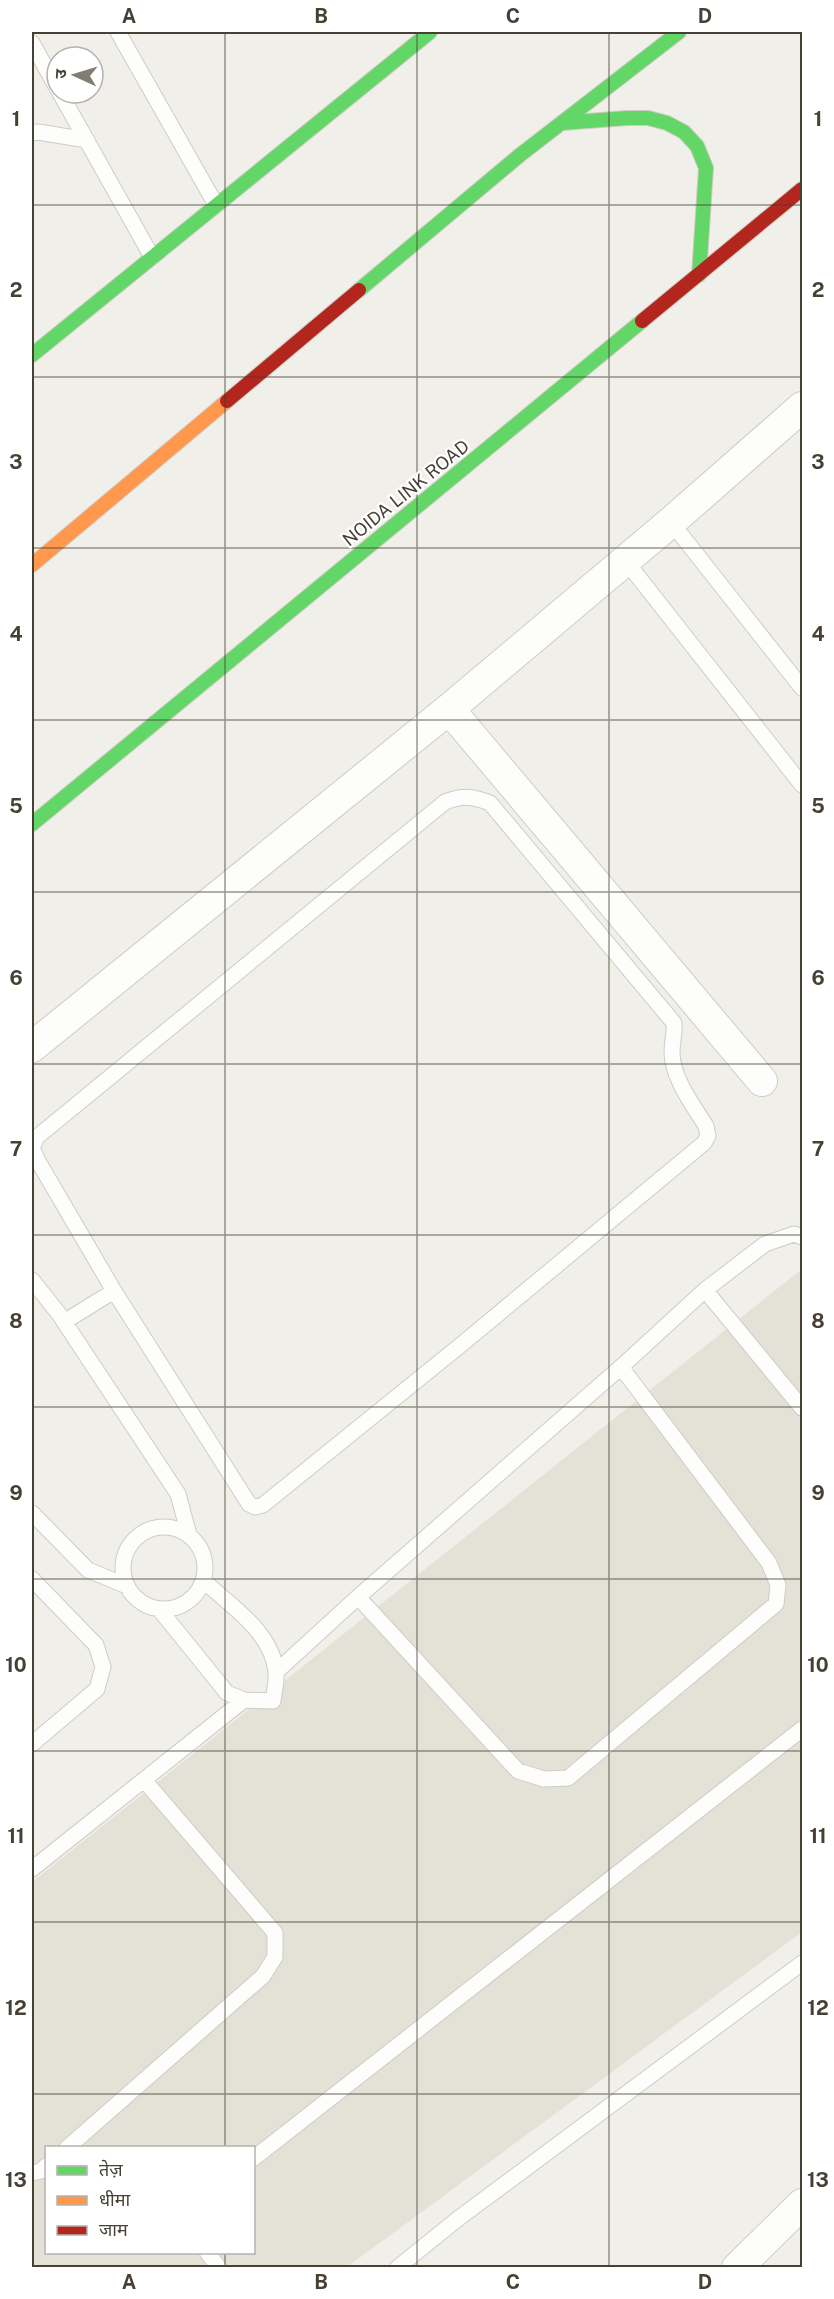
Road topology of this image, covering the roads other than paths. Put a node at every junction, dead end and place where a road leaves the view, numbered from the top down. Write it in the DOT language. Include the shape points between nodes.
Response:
graph roads {
  1 [pos="118,32"];
  2 [pos="429,32"];
  3 [pos="679,32"];
  4 [pos="32,43"];
  5 [pos="45,66"];
  6 [pos="67,105"];
  7 [pos="562,123"];
  8 [pos="32,133"];
  9 [pos="87,140"];
  10 [pos="802,189"];
  11 [pos="216,205"];
  12 [pos="152,257"];
  13 [pos="699,275"];
  14 [pos="32,355"];
  15 [pos="802,407"];
  16 [pos="671,522"];
  17 [pos="625,560"];
  18 [pos="32,565"];
  19 [pos="802,688"];
  20 [pos="449,709"];
  21 [pos="802,785"];
  22 [pos="32,824"];
  23 [pos="32,1047"];
  24 [pos="762,1081"];
  25 [pos="802,1237"];
  26 [pos="32,1280"];
  27 [pos="705,1290"];
  28 [pos="114,1291"];
  29 [pos="64,1322"];
  30 [pos="621,1367"];
  31 [pos="802,1408"];
  32 [pos="32,1513"];
  33 [pos="189,1534"];
  34 [pos="32,1579"];
  35 [pos="205,1582"];
  36 [pos="127,1586"];
  37 [pos="358,1596"];
  38 [pos="159,1609"];
  39 [pos="276,1672"];
  40 [pos="244,1700"];
  41 [pos="802,1728"];
  42 [pos="32,1744"];
  43 [pos="144,1780"];
  44 [pos="32,1869"];
  45 [pos="802,1963"];
  46 [pos="69,2146"];
  47 [pos="255,2157"];
  48 [pos="802,2204"];
  49 [pos="208,2254"];
  50 [pos="219,2268"];
  51 [pos="397,2268"];
  52 [pos="737,2268"];
  1 -- 11 [label="lane"];
  2 -- 11 [label="main road"];
  3 -- 7 [label="main road"];
  4 -- 5 [label="lane"];
  6 -- 9 [label="lane"];
  7 -- 13 [label="main road" via="656,119 688,133 702,151 706,168"];
  7 -- 18 [label="main road"];
  8 -- 9 [label="lane"];
  9 -- 12 [label="lane"];
  10 -- 13 [label="main road, NOIDA LINK ROAD"];
  11 -- 12 [label="main road"];
  12 -- 14 [label="main road"];
  13 -- 22 [label="main road, NOIDA LINK ROAD"];
  15 -- 16 [label="street"];
  16 -- 17 [label="street"];
  16 -- 19 [label="lane"];
  17 -- 20 [label="street"];
  17 -- 21 [label="lane"];
  20 -- 23 [label="street"];
  20 -- 24 [label="street"];
  25 -- 27 [label="lane" via="794,1234 765,1244"];
  26 -- 29 [label="lane"];
  27 -- 30 [label="lane"];
  27 -- 31 [label="lane"];
  28 -- 28 [label="lane" via="249,1504 263,1505 704,1143 708,1136 706,1126 675,1069 674,1023 490,802 473,796 445,802 37,1137 32,1148 38,1161"];
  28 -- 29 [label="lane"];
  29 -- 33 [label="lane" via="178,1494"];
  30 -- 37 [label="lane"];
  30 -- 37 [label="lane" via="769,1563 778,1585 776,1604 568,1778 543,1779 518,1772"];
  32 -- 36 [label="lane" via="88,1570"];
  33 -- 35 [label="lane" via="204,1556"];
  33 -- 36 [label="lane" via="164,1527 138,1536 124,1559"];
  34 -- 42 [label="lane" via="96,1645 103,1667 97,1689"];
  35 -- 38 [label="lane" via="185,1603"];
  35 -- 39 [label="lane" via="267,1643"];
  36 -- 38 [label="lane" via="141,1601"];
  37 -- 39 [label="lane"];
  38 -- 40 [label="lane" via="208,1673 227,1693"];
  39 -- 40 [label="lane" via="273,1701"];
  40 -- 43 [label="lane"];
  41 -- 47 [label="lane"];
  43 -- 44 [label="lane"];
  43 -- 46 [label="lane" via="274,1933 275,1957 263,1976"];
  45 -- 51 [label="lane"];
  48 -- 52 [label="street"];
  49 -- 50 [label="lane"];
}
